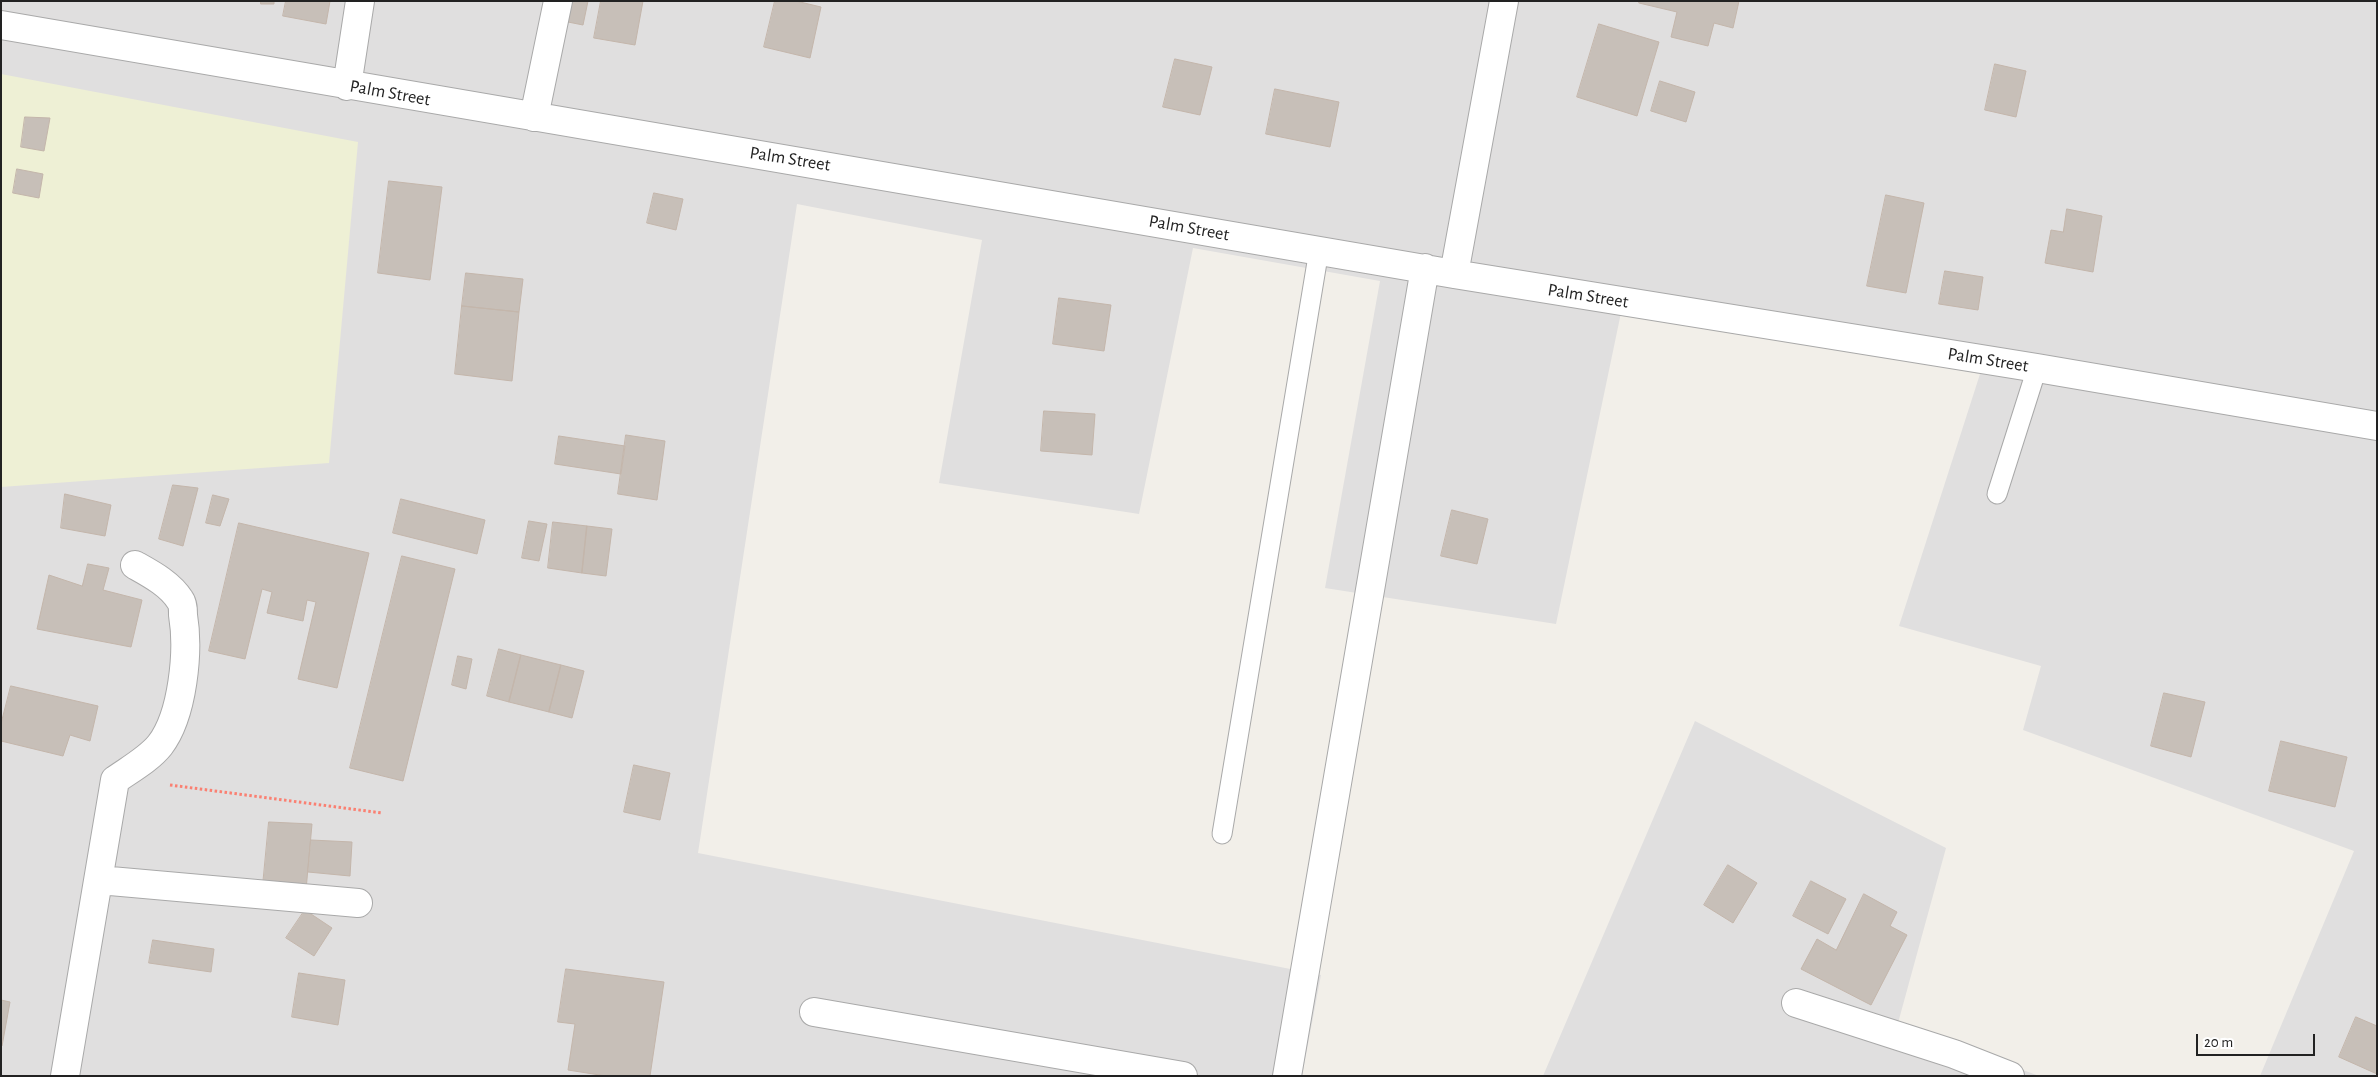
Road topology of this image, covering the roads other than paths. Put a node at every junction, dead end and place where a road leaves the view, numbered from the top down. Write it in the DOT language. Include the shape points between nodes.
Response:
graph roads {
  1 [pos="360,1"];
  2 [pos="558,1"];
  3 [pos="1504,1"];
  4 [pos="1,25"];
  5 [pos="347,86"];
  6 [pos="534,117"];
  7 [pos="1319,250"];
  8 [pos="1425,268"];
  9 [pos="1454,274"];
  10 [pos="2037,368"];
  11 [pos="2377,426"];
  12 [pos="1997,494"];
  13 [pos="135,565"];
  14 [pos="1222,834"];
  15 [pos="99,880"];
  16 [pos="358,903"];
  17 [pos="1796,1003"];
  18 [pos="814,1012"];
  19 [pos="65,1076"];
  20 [pos="1183,1076"];
  21 [pos="1287,1076"];
  22 [pos="2010,1076"];
  1 -- 5 [label="street"];
  2 -- 6 [label="street"];
  3 -- 9 [label="street"];
  4 -- 5 [label="street, Palm Street"];
  5 -- 6 [label="street, Palm Street"];
  6 -- 7 [label="street, Palm Street"];
  7 -- 8 [label="street, Palm Street"];
  7 -- 14 [label="lane"];
  8 -- 9 [label="street, Palm Street"];
  8 -- 21 [label="street"];
  9 -- 10 [label="street, Palm Street"];
  10 -- 11 [label="street, Palm Street"];
  10 -- 12 [label="lane"];
  13 -- 15 [label="street" via="159,578 181,601 186,657 177,703 166,735 159,746 115,780"];
  15 -- 16 [label="street"];
  15 -- 19 [label="street"];
  17 -- 22 [label="street" via="1954,1054"];
  18 -- 20 [label="street"];
}
